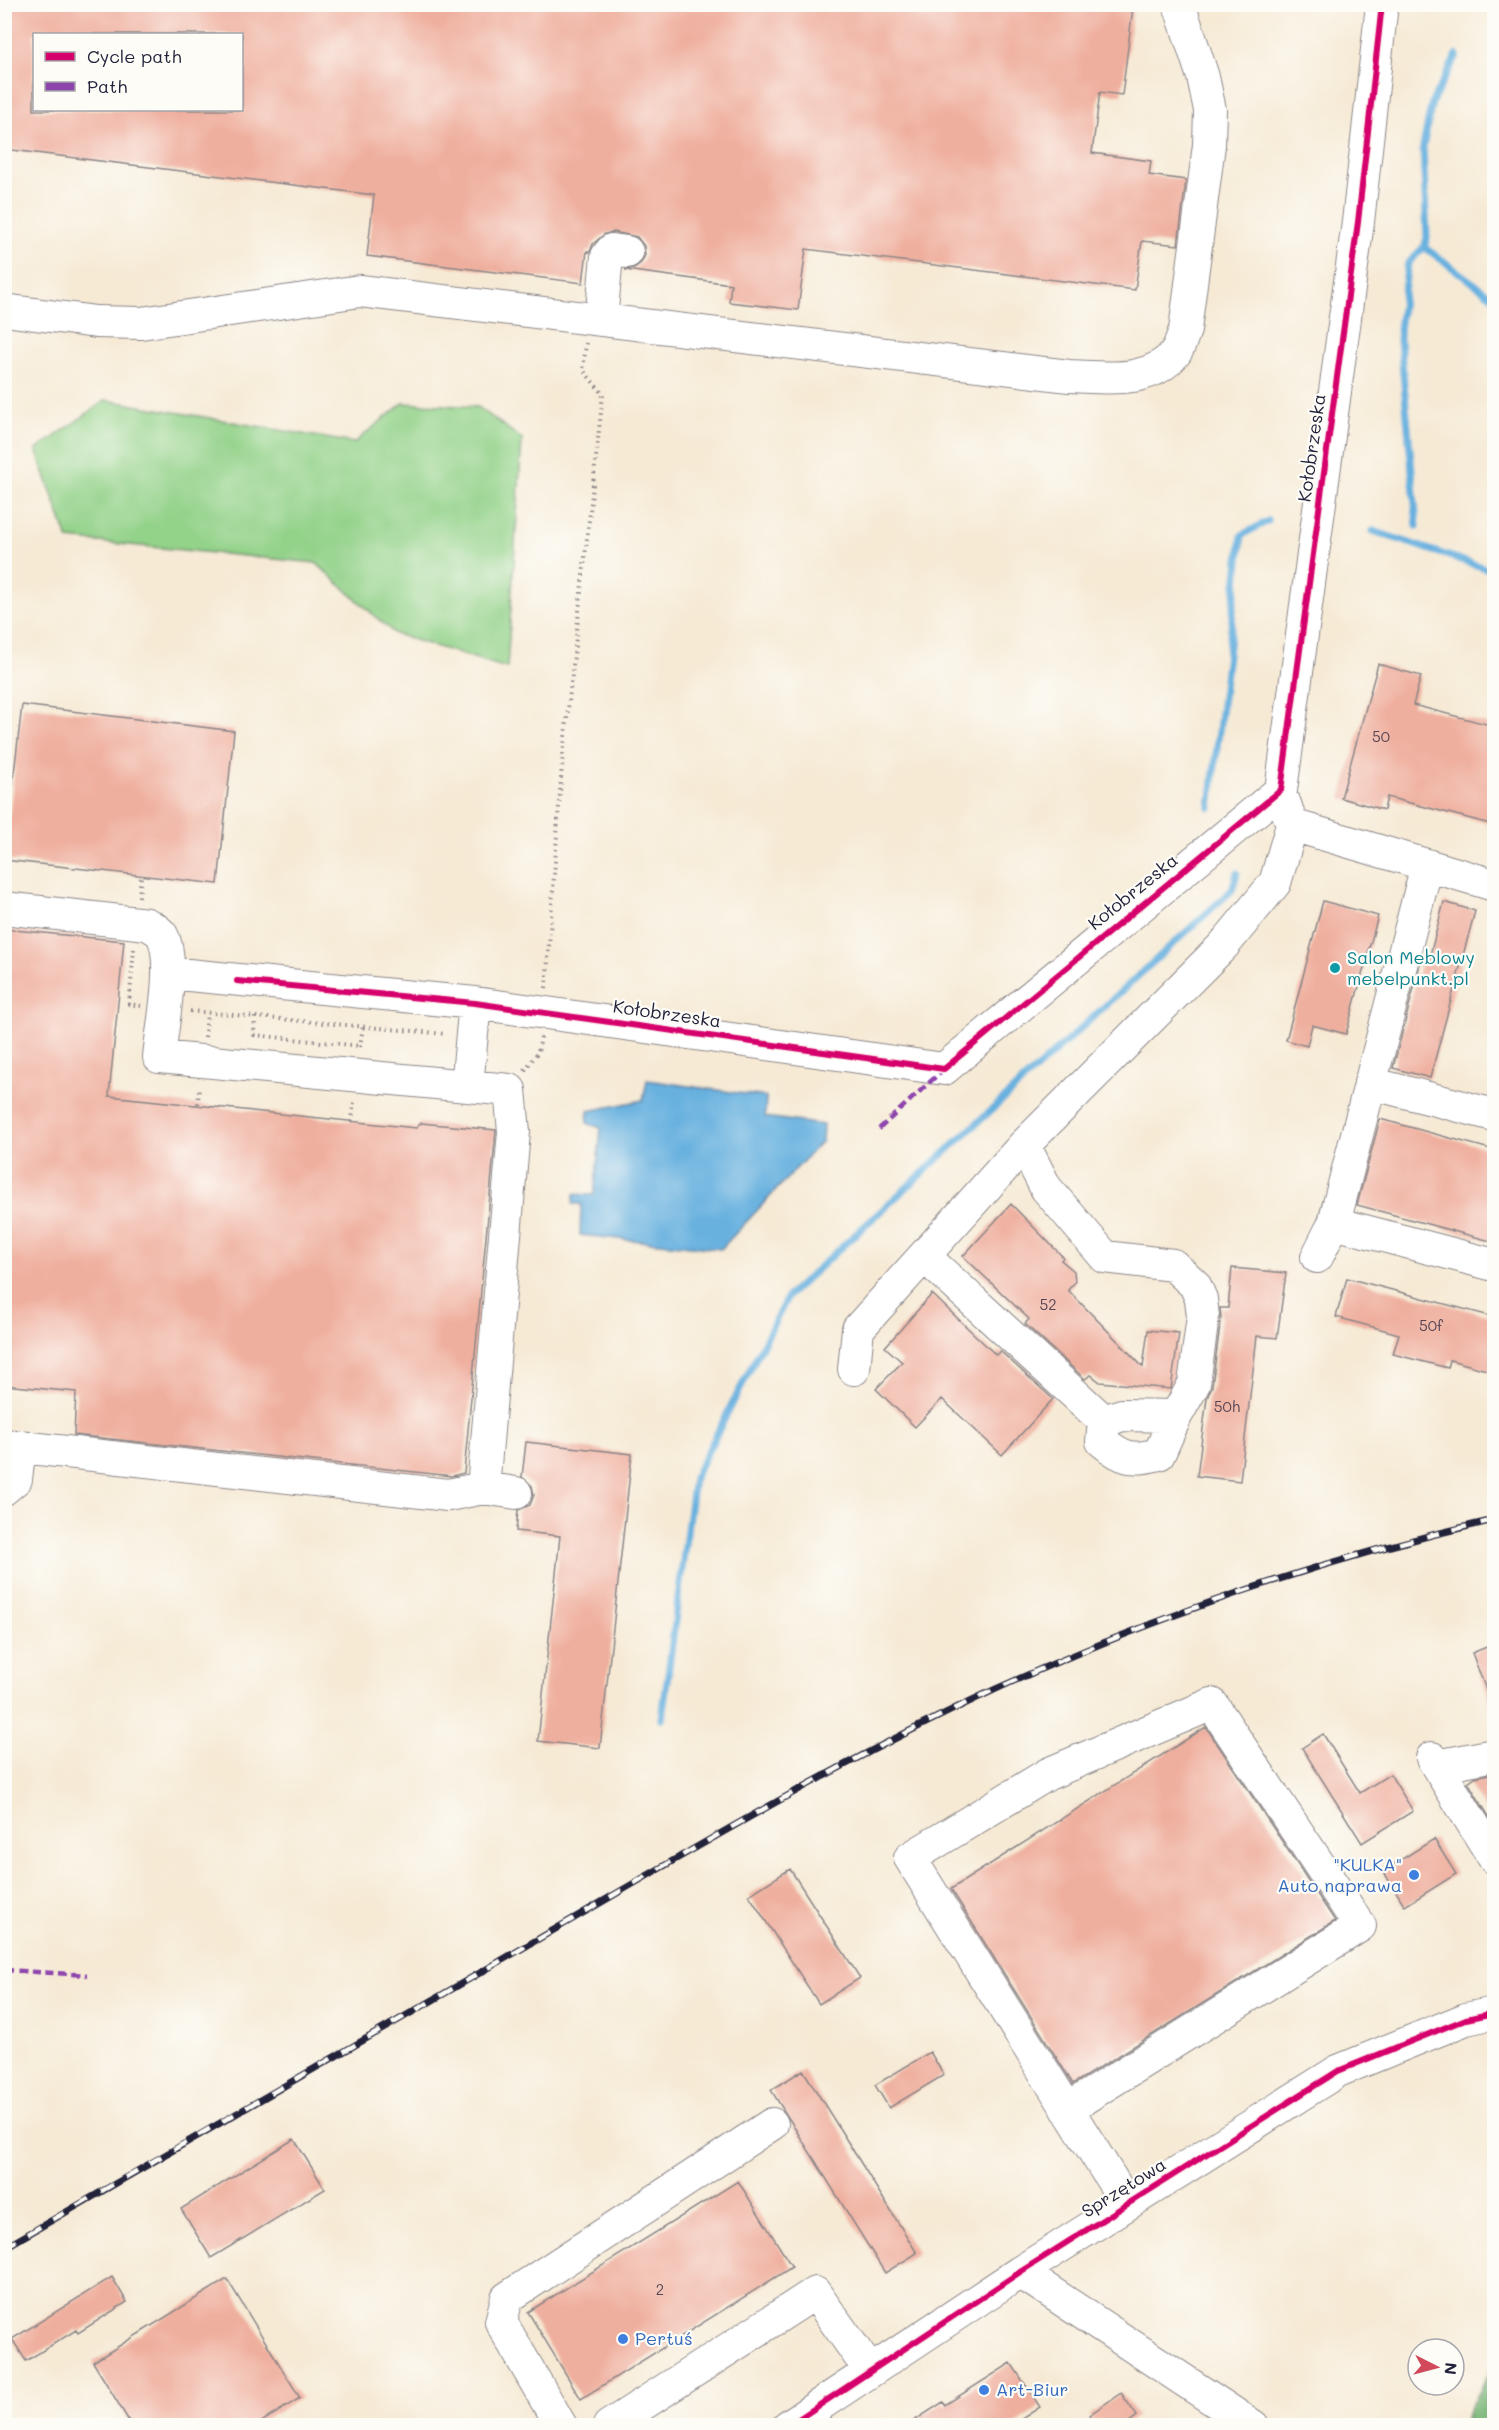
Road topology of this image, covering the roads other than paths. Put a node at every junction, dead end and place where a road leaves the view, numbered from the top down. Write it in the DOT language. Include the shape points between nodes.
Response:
graph roads {
  1 [pos="1179,4"];
  2 [pos="1382,4"];
  3 [pos="627,252"];
  4 [pos="4,310"];
  5 [pos="595,319"];
  6 [pos="1281,790"];
  7 [pos="1292,825"];
  8 [pos="1427,865"];
  9 [pos="1494,885"];
  10 [pos="4,908"];
  11 [pos="168,973"];
  12 [pos="475,1003"];
  13 [pos="1370,1083"];
  14 [pos="467,1086"];
  15 [pos="1494,1115"];
  16 [pos="1024,1145"];
  17 [pos="1334,1223"];
  18 [pos="924,1256"];
  19 [pos="1317,1257"];
  20 [pos="1494,1265"];
  21 [pos="854,1369"];
  22 [pos="1176,1416"];
  23 [pos="1104,1421"];
  24 [pos="12,1446"];
  25 [pos="483,1488"];
  26 [pos="4,1489"];
  27 [pos="516,1493"];
  28 [pos="1494,1755"];
  29 [pos="1494,1858"];
  30 [pos="1494,2013"];
  31 [pos="1067,2109"];
  32 [pos="772,2124"];
  33 [pos="1127,2204"];
  34 [pos="1020,2272"];
  35 [pos="870,2372"];
  36 [pos="561,2426"];
  37 [pos="609,2426"];
  38 [pos="788,2426"];
  39 [pos="1253,2426"];
  1 -- 5 [label="street" via="1203,77 1210,110 1209,145 1185,330 1177,351 1163,365 1146,374 1070,376"];
  2 -- 6 [label="street, Kołobrzeska" via="1358,222"];
  3 -- 5 [label="street" via="612,250 607,256"];
  4 -- 5 [label="street" via="96,322 141,323 360,291"];
  6 -- 7 [label="street"];
  6 -- 12 [label="street, Kołobrzeska" via="944,1069"];
  7 -- 8 [label="street"];
  7 -- 16 [label="street" via="1275,883 1230,937"];
  8 -- 9 [label="street"];
  8 -- 13 [label="street"];
  10 -- 11 [label="street" via="147,924 161,932 167,948"];
  11 -- 12 [label="street, Kołobrzeska"];
  11 -- 14 [label="street" via="159,1057"];
  12 -- 14 [label="street"];
  13 -- 15 [label="street"];
  13 -- 17 [label="street"];
  14 -- 25 [label="street" via="510,1090 514,1132"];
  16 -- 18 [label="street"];
  16 -- 22 [label="street" via="1046,1188 1105,1257 1173,1265 1196,1286 1203,1316 1194,1384"];
  17 -- 19 [label="street"];
  17 -- 20 [label="street"];
  18 -- 21 [label="street" via="858,1329"];
  18 -- 23 [label="street"];
  22 -- 23 [label="street" via="1122,1414"];
  22 -- 23 [label="street" via="1159,1454 1138,1460 1117,1453 1102,1441"];
  24 -- 25 [label="street" via="448,1495"];
  24 -- 26 [label="street" via="16,1479"];
  25 -- 27 [label="street"];
  28 -- 29 [label="street" via="1435,1762"];
  30 -- 33 [label="street, Sprzętowa" via="1466,2019 1338,2071"];
  31 -- 31 [label="street" via="910,1858 1048,1774 1212,1704 1359,1926"];
  31 -- 33 [label="street"];
  32 -- 36 [label="street" via="507,2298 501,2322"];
  33 -- 34 [label="street, Sprzętowa"];
  34 -- 35 [label="street, Sprzętowa"];
  34 -- 39 [label="street"];
  35 -- 37 [label="street" via="815,2293"];
  35 -- 38 [label="street, Sprzętowa"];
}
